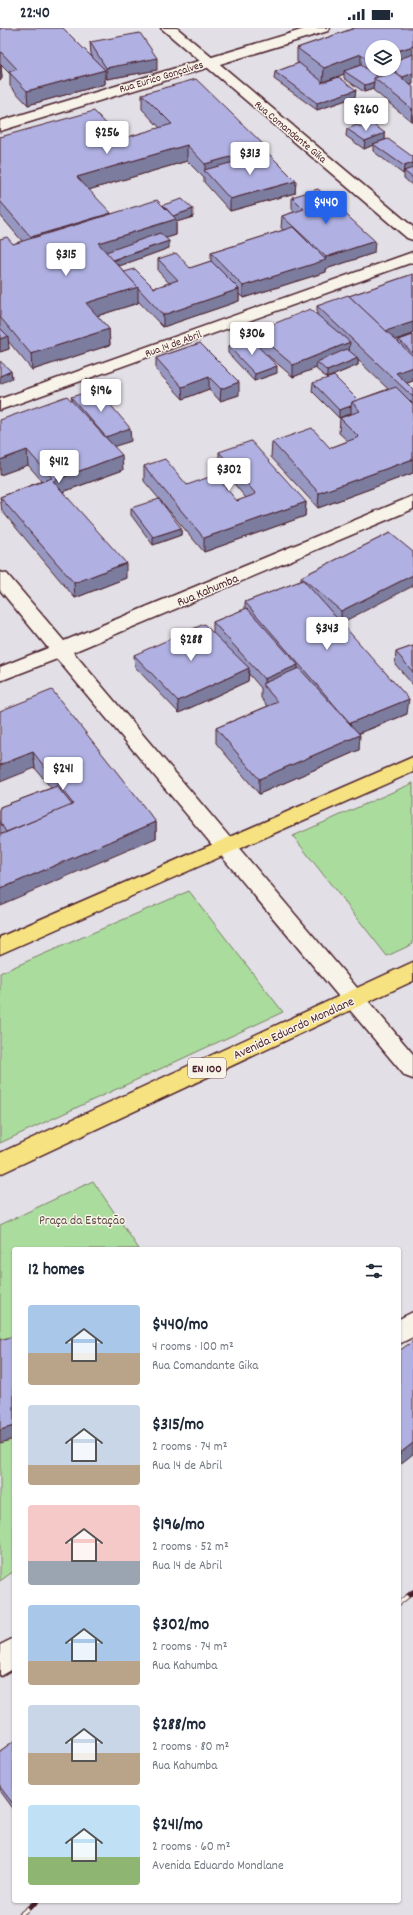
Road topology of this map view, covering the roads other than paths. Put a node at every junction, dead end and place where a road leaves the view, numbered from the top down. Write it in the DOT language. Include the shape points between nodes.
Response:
graph roads {
  1 [pos="168,28"];
  2 [pos="322,28"];
  3 [pos="208,62"];
  4 [pos="0,126"];
  5 [pos="413,235"];
  6 [pos="413,257"];
  7 [pos="0,405"];
  8 [pos="413,502"];
  9 [pos="0,578"];
  10 [pos="61,650"];
  11 [pos="0,674"];
  12 [pos="413,764"];
  13 [pos="226,847"];
  14 [pos="0,946"];
  15 [pos="413,971"];
  16 [pos="354,998"];
  17 [pos="413,1070"];
  18 [pos="0,1164"];
  19 [pos="413,1323"];
  20 [pos="401,1332"];
  21 [pos="12,1653"];
  22 [pos="0,1662"];
  1 -- 3 [label="street, Rua Comandante Gika"];
  2 -- 3 [label="street, Rua Eurico Gonçalves"];
  3 -- 4 [label="street, Rua Eurico Gonçalves"];
  3 -- 5 [label="street, Rua Comandante Gika"];
  6 -- 7 [label="street, Rua 14 de Abril"];
  8 -- 10 [label="street, Rua Kahumba"];
  9 -- 10 [label="street"];
  10 -- 11 [label="street, Rua Kahumba"];
  10 -- 13 [label="street"];
  12 -- 13 [label="main road"];
  13 -- 14 [label="main road"];
  13 -- 16 [label="street"];
  15 -- 16 [label="main road, Avenida Eduardo Mondlane / EN 100"];
  16 -- 17 [label="street"];
  16 -- 18 [label="main road, Avenida Eduardo Mondlane / EN 100"];
  19 -- 20 [label="street"];
  21 -- 22 [label="street"];
}
